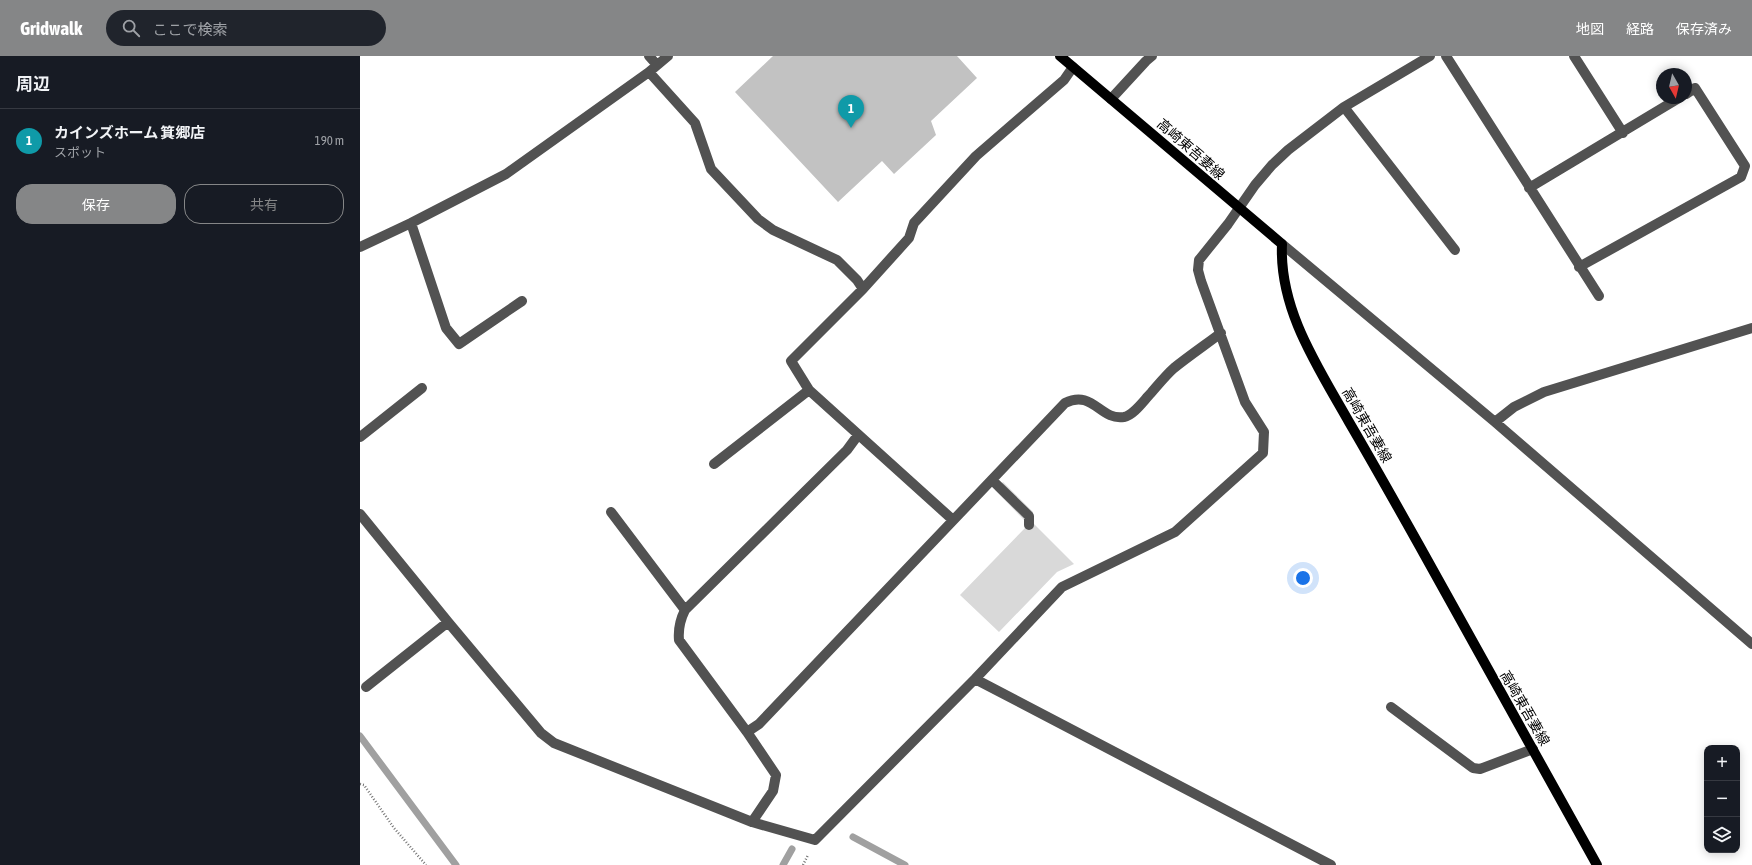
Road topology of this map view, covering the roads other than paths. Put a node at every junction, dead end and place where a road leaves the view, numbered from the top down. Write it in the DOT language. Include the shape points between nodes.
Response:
graph roads {
  1 [pos="649,56"];
  2 [pos="668,56"];
  3 [pos="1060,56"];
  4 [pos="1152,56"];
  5 [pos="1430,56"];
  6 [pos="1446,56"];
  7 [pos="1574,56"];
  8 [pos="657,65"];
  9 [pos="1073,67"];
  10 [pos="649,72"];
  11 [pos="1692,90"];
  12 [pos="1111,99"];
  13 [pos="1669,104"];
  14 [pos="1344,107"];
  15 [pos="1623,133"];
  16 [pos="1529,188"];
  17 [pos="1238,208"];
  18 [pos="411,223"];
  19 [pos="1282,244"];
  20 [pos="360,247"];
  21 [pos="1456,250"];
  22 [pos="1579,267"];
  23 [pos="863,289"];
  24 [pos="1599,296"];
  25 [pos="522,300"];
  26 [pos="1752,328"];
  27 [pos="1220,333"];
  28 [pos="422,388"];
  29 [pos="809,390"];
  30 [pos="1495,422"];
  31 [pos="858,435"];
  32 [pos="360,437"];
  33 [pos="714,464"];
  34 [pos="992,480"];
  35 [pos="611,512"];
  36 [pos="360,514"];
  37 [pos="953,520"];
  38 [pos="1029,525"];
  39 [pos="685,610"];
  40 [pos="448,622"];
  41 [pos="1752,644"];
  42 [pos="975,679"];
  43 [pos="366,688"];
  44 [pos="1391,707"];
  45 [pos="747,732"];
  46 [pos="1533,749"];
  47 [pos="752,822"];
  48 [pos="1331,865"];
  49 [pos="1597,865"];
  1 -- 8 [label="street"];
  2 -- 8 [label="street"];
  3 -- 9 [label="main road, 高崎東吾妻線"];
  4 -- 12 [label="street"];
  5 -- 14 [label="street"];
  6 -- 16 [label="street"];
  7 -- 15 [label="street"];
  8 -- 10 [label="street"];
  9 -- 12 [label="main road, 高崎東吾妻線"];
  9 -- 23 [label="street" via="1064,80 976,156 914,223 909,238"];
  10 -- 18 [label="street" via="506,174"];
  10 -- 23 [label="street" via="695,123 711,169 758,219 773,230 836,260"];
  11 -- 22 [label="street" via="1694,88 1745,166 1741,177"];
  12 -- 17 [label="main road, 高崎東吾妻線"];
  13 -- 15 [label="street"];
  14 -- 17 [label="street" via="1272,165"];
  14 -- 21 [label="street"];
  15 -- 16 [label="street"];
  16 -- 22 [label="street"];
  17 -- 19 [label="main road, 高崎東吾妻線"];
  17 -- 27 [label="street" via="1199,260 1201,281"];
  18 -- 20 [label="street"];
  18 -- 25 [label="street" via="446,328 459,344"];
  19 -- 30 [label="street"];
  19 -- 46 [label="main road, 高崎東吾妻線" via="1281,264 1285,286 1292,313 1308,351"];
  22 -- 24 [label="street"];
  23 -- 29 [label="street" via="791,361"];
  26 -- 30 [label="street" via="1544,392 1514,406"];
  27 -- 34 [label="street" via="1173,369 1134,411 1125,416 1114,417 1092,402 1080,398 1065,403"];
  27 -- 42 [label="street" via="1245,402 1264,432 1263,453 1175,532 1062,587"];
  28 -- 32 [label="street"];
  29 -- 31 [label="street"];
  29 -- 33 [label="street"];
  30 -- 41 [label="street"];
  31 -- 37 [label="street"];
  31 -- 39 [label="street" via="847,450"];
  34 -- 37 [label="street"];
  34 -- 38 [label="street" via="1029,516"];
  35 -- 39 [label="street"];
  36 -- 40 [label="street"];
  37 -- 45 [label="street" via="759,724"];
  39 -- 45 [label="street" via="678,631 679,640"];
  40 -- 43 [label="street"];
  40 -- 47 [label="street" via="541,733 554,743"];
  42 -- 47 [label="street" via="815,840"];
  42 -- 48 [label="street"];
  44 -- 46 [label="street" via="1473,768 1480,769"];
  45 -- 47 [label="street" via="776,775 773,792"];
  46 -- 49 [label="main road, 高崎東吾妻線"];
}
